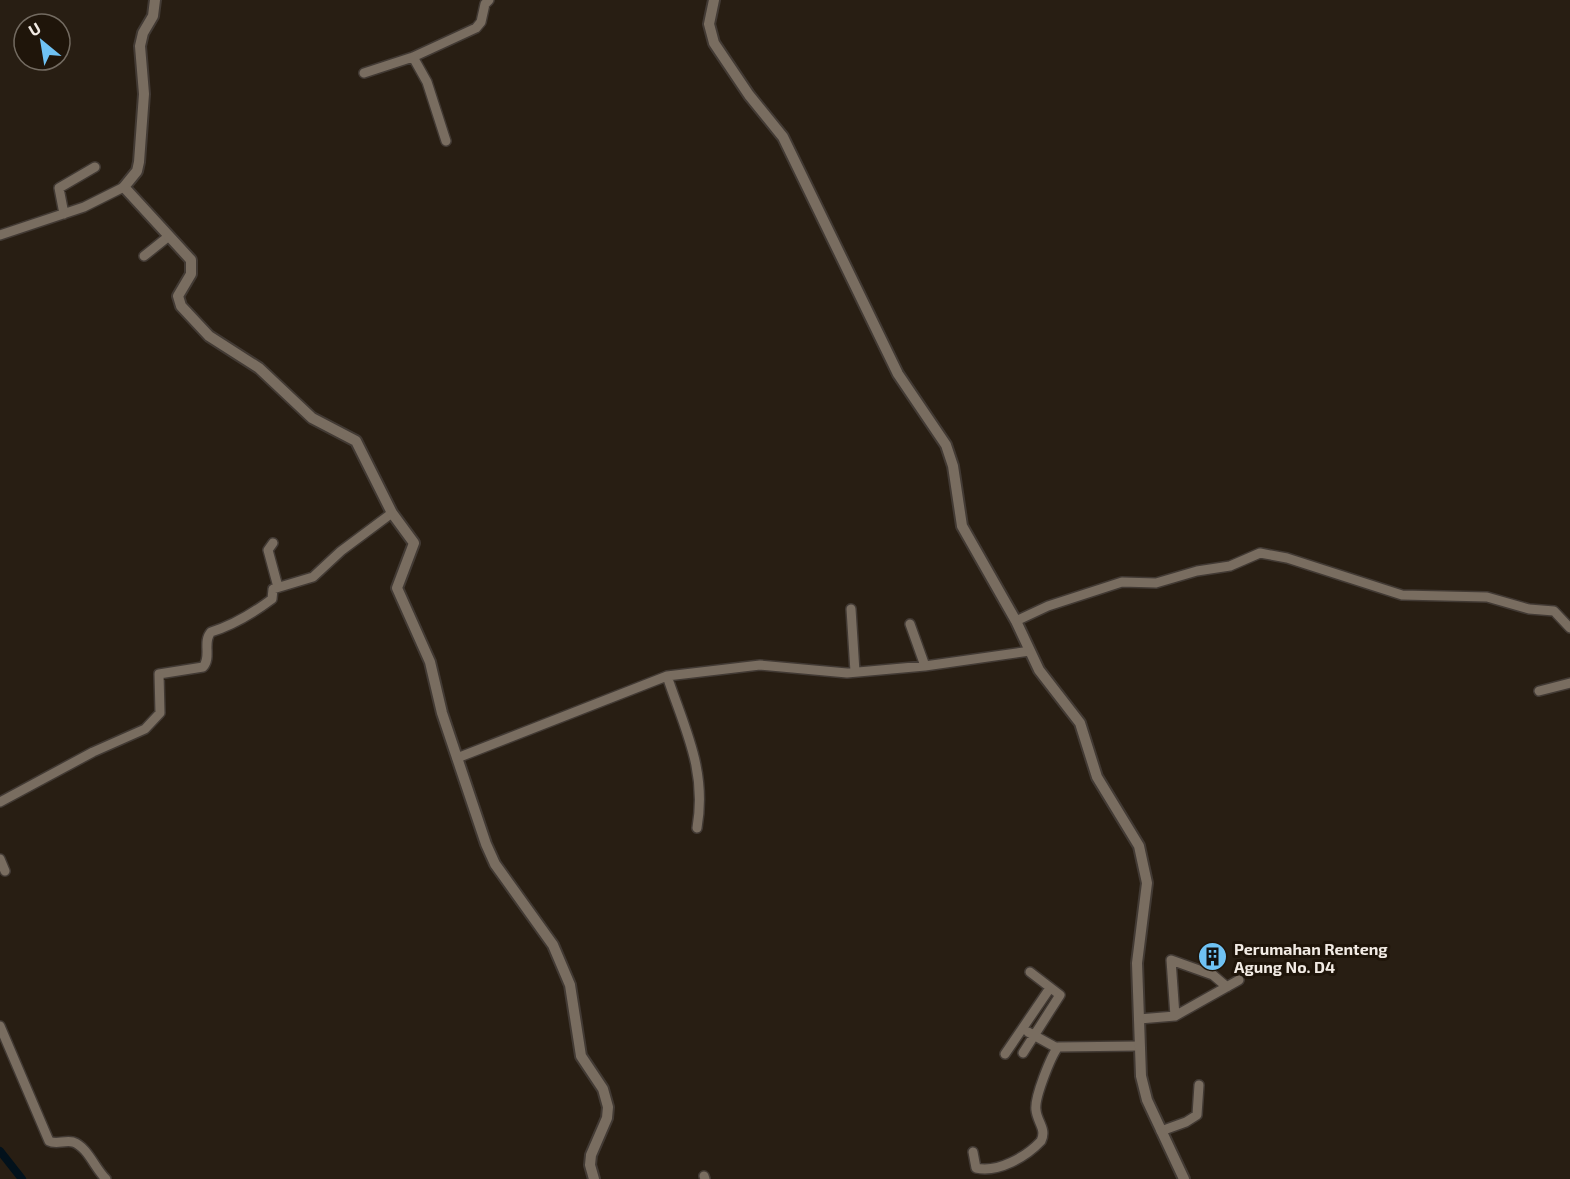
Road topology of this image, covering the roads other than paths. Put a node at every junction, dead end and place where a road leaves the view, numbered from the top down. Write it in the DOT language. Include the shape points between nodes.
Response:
graph roads {
  1 [pos="155,0"];
  2 [pos="714,0"];
  3 [pos="486,1"];
  4 [pos="412,57"];
  5 [pos="364,73"];
  6 [pos="446,141"];
  7 [pos="95,167"];
  8 [pos="124,187"];
  9 [pos="64,214"];
  10 [pos="0,235"];
  11 [pos="169,236"];
  12 [pos="144,256"];
  13 [pos="392,513"];
  14 [pos="273,543"];
  15 [pos="278,587"];
  16 [pos="850,609"];
  17 [pos="1016,621"];
  18 [pos="910,624"];
  19 [pos="1570,628"];
  20 [pos="1030,651"];
  21 [pos="925,666"];
  22 [pos="855,672"];
  23 [pos="667,676"];
  24 [pos="1570,683"];
  25 [pos="1539,691"];
  26 [pos="457,758"];
  27 [pos="0,802"];
  28 [pos="697,828"];
  29 [pos="0,859"];
  30 [pos="5,871"];
  31 [pos="1030,972"];
  32 [pos="1239,980"];
  33 [pos="1227,987"];
  34 [pos="1050,988"];
  35 [pos="1175,1016"];
  36 [pos="1139,1019"];
  37 [pos="0,1026"];
  38 [pos="1023,1029"];
  39 [pos="1033,1035"];
  40 [pos="1139,1046"];
  41 [pos="1058,1048"];
  42 [pos="1023,1053"];
  43 [pos="1005,1054"];
  44 [pos="1199,1085"];
  45 [pos="1161,1131"];
  46 [pos="973,1152"];
  47 [pos="106,1179"];
  48 [pos="594,1179"];
  49 [pos="1184,1179"];
  1 -- 8 [label="street" via="153,16 140,46 144,94 139,162"];
  2 -- 17 [label="street" via="709,24 714,42 742,86 783,137 898,374 946,445 962,526"];
  3 -- 4 [label="street" via="483,19 476,28"];
  4 -- 5 [label="street"];
  4 -- 6 [label="street" via="426,82"];
  7 -- 9 [label="street" via="59,188"];
  8 -- 9 [label="street"];
  8 -- 11 [label="street"];
  9 -- 10 [label="street"];
  11 -- 12 [label="street"];
  11 -- 13 [label="street" via="193,263 178,296 189,316 209,336 267,375 312,418 352,437 367,459"];
  13 -- 15 [label="street" via="341,550 313,577"];
  13 -- 26 [label="street" via="415,545 397,588 430,662"];
  14 -- 15 [label="street" via="268,550 269,561"];
  15 -- 27 [label="street" via="272,590 272,599 248,617 208,635 207,662 203,667 159,674 160,712 145,729 71,762"];
  16 -- 22 [label="street"];
  17 -- 19 [label="street" via="1048,606 1122,582 1156,583 1230,566 1260,553 1402,595 1480,597 1554,612"];
  17 -- 20 [label="street"];
  18 -- 21 [label="street"];
  20 -- 21 [label="street"];
  20 -- 36 [label="street" via="1045,681 1080,723 1097,777 1144,859 1147,883 1138,940"];
  21 -- 22 [label="street"];
  22 -- 23 [label="street" via="760,665"];
  23 -- 26 [label="street"];
  23 -- 28 [label="street" via="696,757 701,800"];
  24 -- 25 [label="street"];
  26 -- 48 [label="street" via="490,854 553,945 570,985 581,1056 603,1089 608,1107 591,1155"];
  29 -- 30 [label="street"];
  31 -- 34 [label="street"];
  32 -- 33 [label="street"];
  33 -- 35 [label="street"];
  33 -- 35 [label="street" via="1214,975 1171,960"];
  34 -- 38 [label="street"];
  34 -- 39 [label="street" via="1060,995"];
  35 -- 36 [label="street"];
  36 -- 40 [label="street"];
  37 -- 47 [label="street" via="49,1141 75,1143"];
  38 -- 39 [label="street"];
  38 -- 43 [label="street"];
  39 -- 41 [label="street"];
  39 -- 42 [label="street"];
  40 -- 41 [label="street"];
  40 -- 45 [label="street" via="1143,1087"];
  41 -- 46 [label="street" via="1036,1104 1043,1128 1041,1141 995,1169 975,1168"];
  44 -- 45 [label="street" via="1197,1115"];
  45 -- 49 [label="street"];
}
